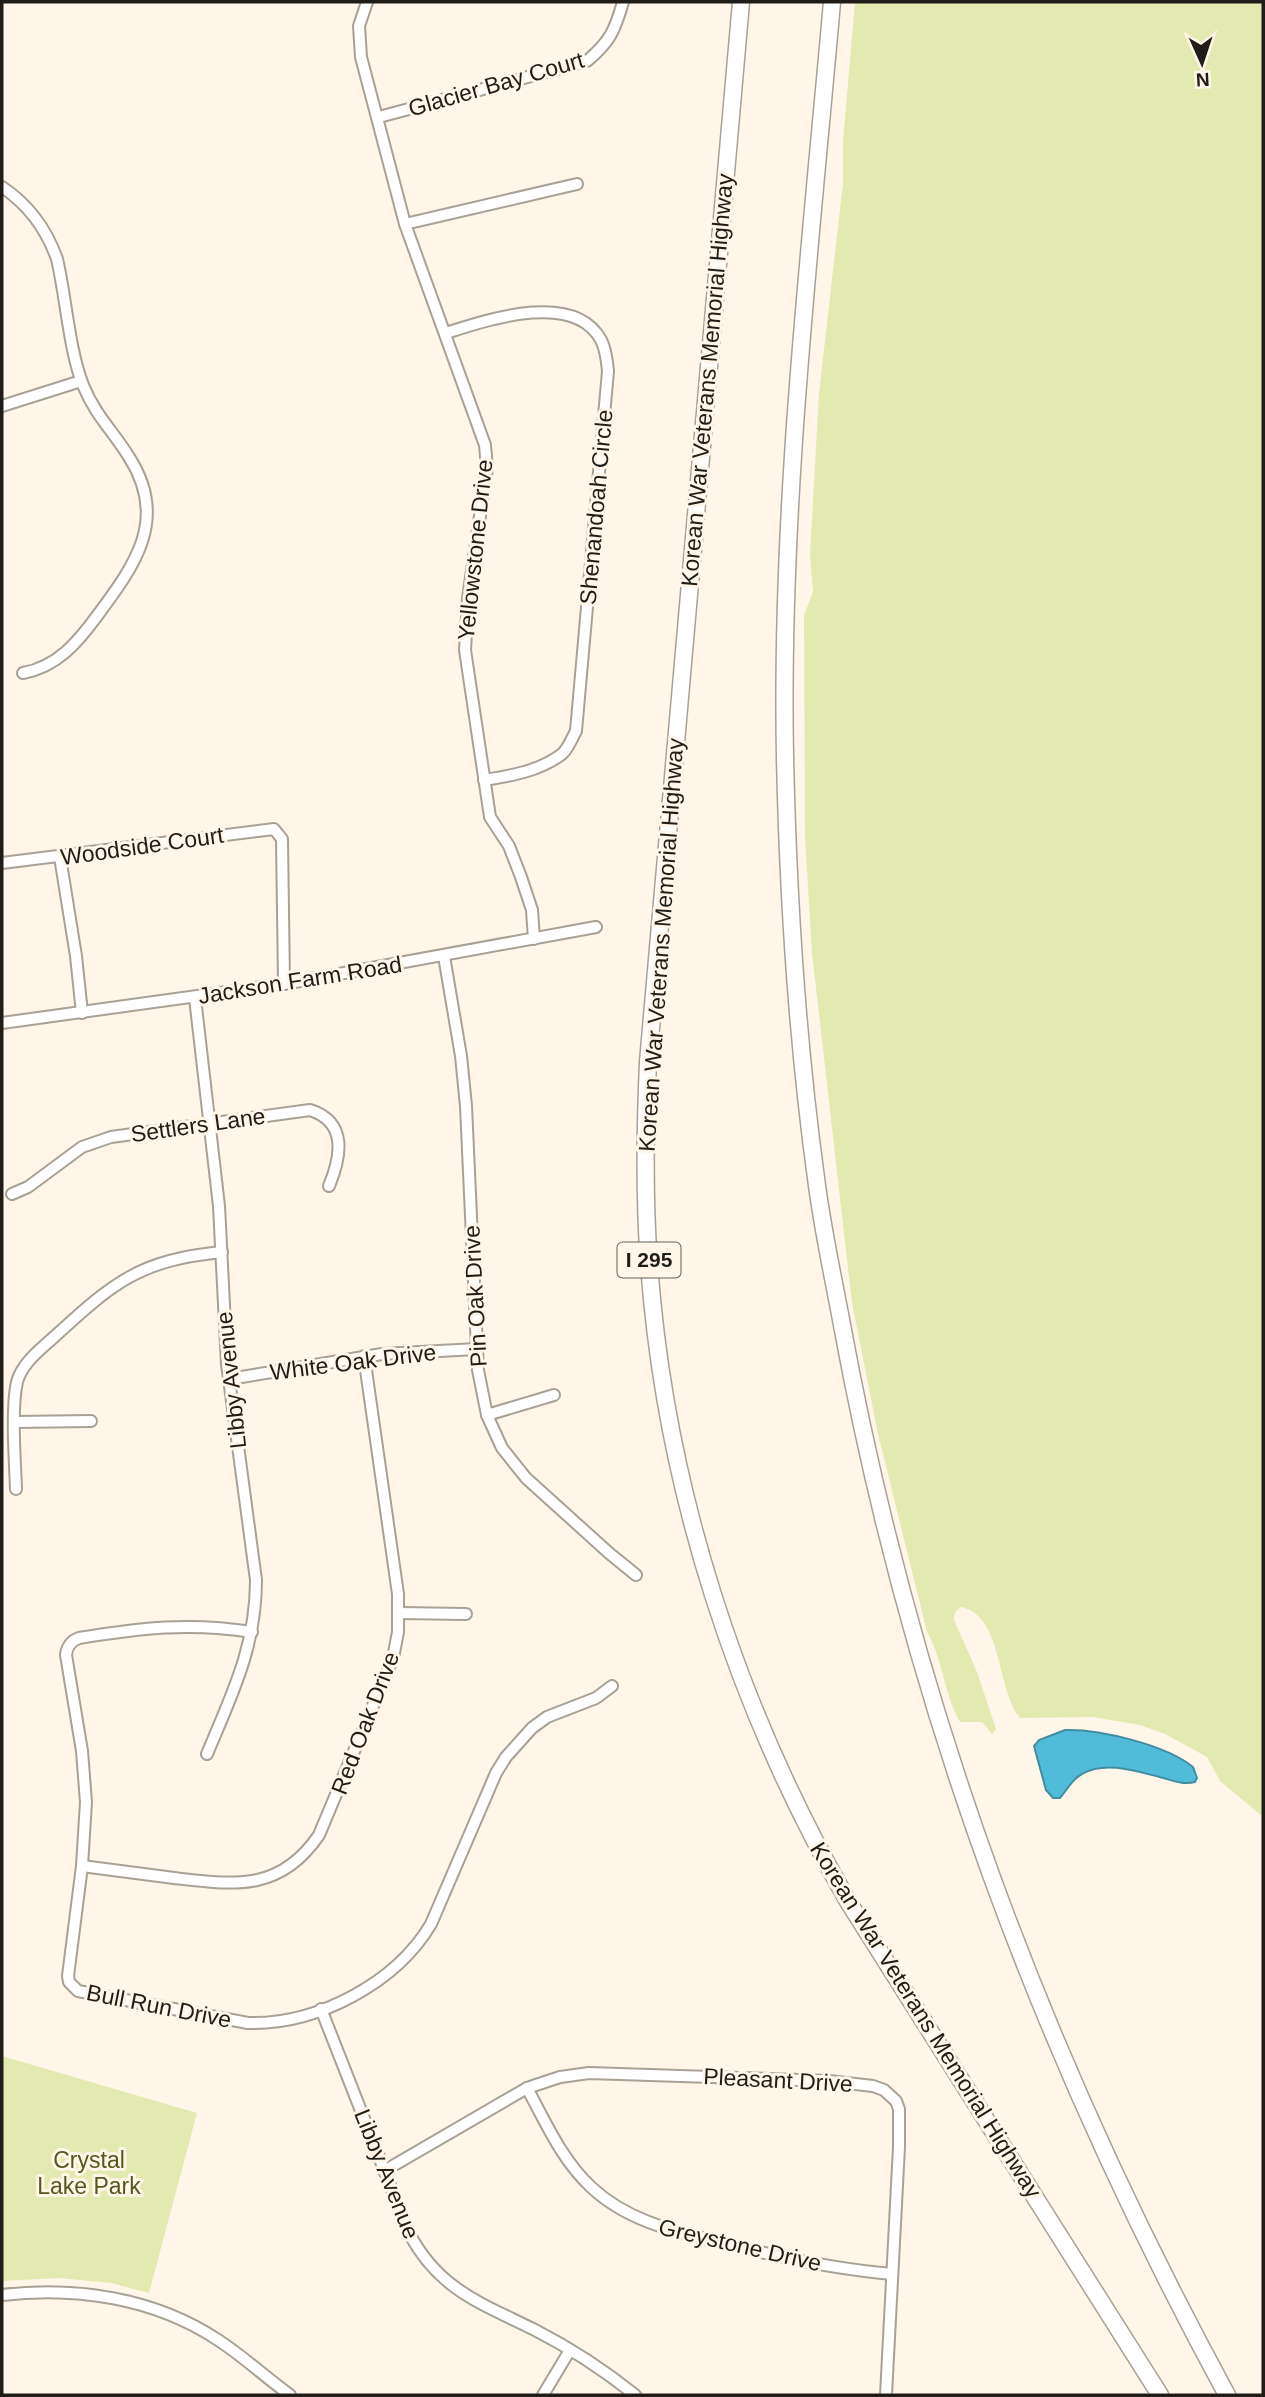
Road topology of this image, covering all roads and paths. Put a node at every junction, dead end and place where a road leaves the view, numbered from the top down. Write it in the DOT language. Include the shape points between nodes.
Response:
graph roads {
  1 [pos="367,2"];
  2 [pos="623,2"];
  3 [pos="741,2"];
  4 [pos="832,2"];
  5 [pos="379,117"];
  6 [pos="577,184"];
  7 [pos="2,187"];
  8 [pos="405,224"];
  9 [pos="446,333"];
  10 [pos="81,381"];
  11 [pos="2,406"];
  12 [pos="23,673"];
  13 [pos="484,780"];
  14 [pos="60,857"];
  15 [pos="2,863"];
  16 [pos="596,927"];
  17 [pos="534,939"];
  18 [pos="444,956"];
  19 [pos="284,984"];
  20 [pos="195,998"];
  21 [pos="82,1013"];
  22 [pos="2,1023"];
  23 [pos="211,1122"];
  24 [pos="330,1186"];
  25 [pos="12,1194"];
  26 [pos="222,1252"];
  27 [pos="477,1349"];
  28 [pos="364,1356"];
  29 [pos="229,1379"];
  30 [pos="554,1395"];
  31 [pos="487,1415"];
  32 [pos="91,1421"];
  33 [pos="15,1422"];
  34 [pos="16,1489"];
  35 [pos="636,1574"];
  36 [pos="399,1613"];
  37 [pos="466,1614"];
  38 [pos="252,1632"];
  39 [pos="612,1686"];
  40 [pos="206,1754"];
  41 [pos="82,1866"];
  42 [pos="321,2009"];
  43 [pos="527,2088"];
  44 [pos="384,2171"];
  45 [pos="892,2274"];
  46 [pos="2,2295"];
  47 [pos="570,2350"];
  48 [pos="290,2395"];
  49 [pos="543,2395"];
  50 [pos="635,2395"];
  51 [pos="886,2395"];
  52 [pos="1160,2395"];
  53 [pos="1227,2395"];
  1 -- 5 [label="street, Yellowstone Drive" via="359,26 361,57"];
  2 -- 5 [label="street, Glacier Bay Court" via="615,30 587,61"];
  3 -- 52 [label="highway, Korean War Veterans Memorial Highway / I 295" via="648,1075 649,1265 669,1415 696,1536 721,1618 765,1736 816,1845"];
  4 -- 53 [label="highway" via="792,459 785,635 792,922 819,1201 873,1480 908,1617 975,1831 1079,2098 1161,2273"];
  5 -- 8 [label="street, Yellowstone Drive"];
  6 -- 8 [label="street"];
  7 -- 10 [label="street" via="24,203 51,243"];
  8 -- 9 [label="street, Yellowstone Drive"];
  9 -- 13 [label="street, Yellowstone Drive" via="485,444 487,468 465,638"];
  9 -- 13 [label="street, Shenandoah Circle" via="488,320 552,311 585,322 601,339 608,372 576,731 564,753 539,767"];
  10 -- 11 [label="street"];
  10 -- 12 [label="street" via="141,480 145,535 132,568 83,636 57,660"];
  13 -- 17 [label="street, Yellowstone Drive" via="490,817 509,846 532,910"];
  14 -- 15 [label="street, Woodside Court"];
  14 -- 19 [label="street, Woodside Court" via="270,828 281,835"];
  14 -- 21 [label="street"];
  16 -- 17 [label="street, Jackson Farm Road"];
  17 -- 18 [label="street, Jackson Farm Road"];
  18 -- 19 [label="street, Jackson Farm Road"];
  18 -- 27 [label="street, Pin Oak Drive" via="466,1107"];
  19 -- 20 [label="street, Jackson Farm Road"];
  20 -- 21 [label="street, Jackson Farm Road"];
  20 -- 23 [label="street, Libby Avenue"];
  21 -- 22 [label="street, Jackson Farm Road"];
  23 -- 24 [label="street, Settlers Lane" via="310,1111 323,1115 334,1127 339,1146"];
  23 -- 25 [label="street, Settlers Lane" via="94,1142"];
  23 -- 26 [label="street, Libby Avenue"];
  26 -- 29 [label="street, Libby Avenue"];
  26 -- 33 [label="street" via="156,1264 111,1287 30,1358 17,1383"];
  27 -- 28 [label="street, White Oak Drive"];
  27 -- 31 [label="street, Pin Oak Drive"];
  28 -- 29 [label="street, White Oak Drive"];
  28 -- 36 [label="street, Red Oak Drive"];
  29 -- 38 [label="street, Libby Avenue" via="253,1550 256,1609"];
  30 -- 31 [label="street"];
  31 -- 35 [label="street, Pin Oak Drive" via="502,1448 526,1478"];
  32 -- 33 [label="street"];
  33 -- 34 [label="street"];
  36 -- 37 [label="street"];
  36 -- 41 [label="street, Red Oak Drive" via="393,1658 336,1799 319,1835 292,1866 267,1878 232,1884"];
  38 -- 40 [label="street, Libby Avenue" via="237,1682"];
  38 -- 41 [label="street, Bull Run Drive" via="172,1626 79,1638 68,1646 85,1782"];
  39 -- 42 [label="street, Bull Run Drive" via="596,1698 547,1717 518,1742 496,1773 422,1940 388,1974"];
  41 -- 42 [label="street, Bull Run Drive" via="68,1976 78,1991 248,2023 280,2021"];
  42 -- 44 [label="street, Libby Avenue"];
  43 -- 44 [label="street, Pleasant Drive"];
  43 -- 45 [label="street, Greystone Drive" via="578,2175 628,2214 671,2231 753,2251"];
  43 -- 45 [label="street, Pleasant Drive" via="560,2077 611,2073 829,2081 884,2090 899,2109"];
  44 -- 47 [label="street, Libby Avenue" via="409,2232 435,2271 463,2294"];
  45 -- 51 [label="street, Pleasant Drive"];
  46 -- 48 [label="street" via="89,2294 167,2314 218,2340"];
  47 -- 49 [label="street"];
  47 -- 50 [label="street, Libby Avenue"];
}
